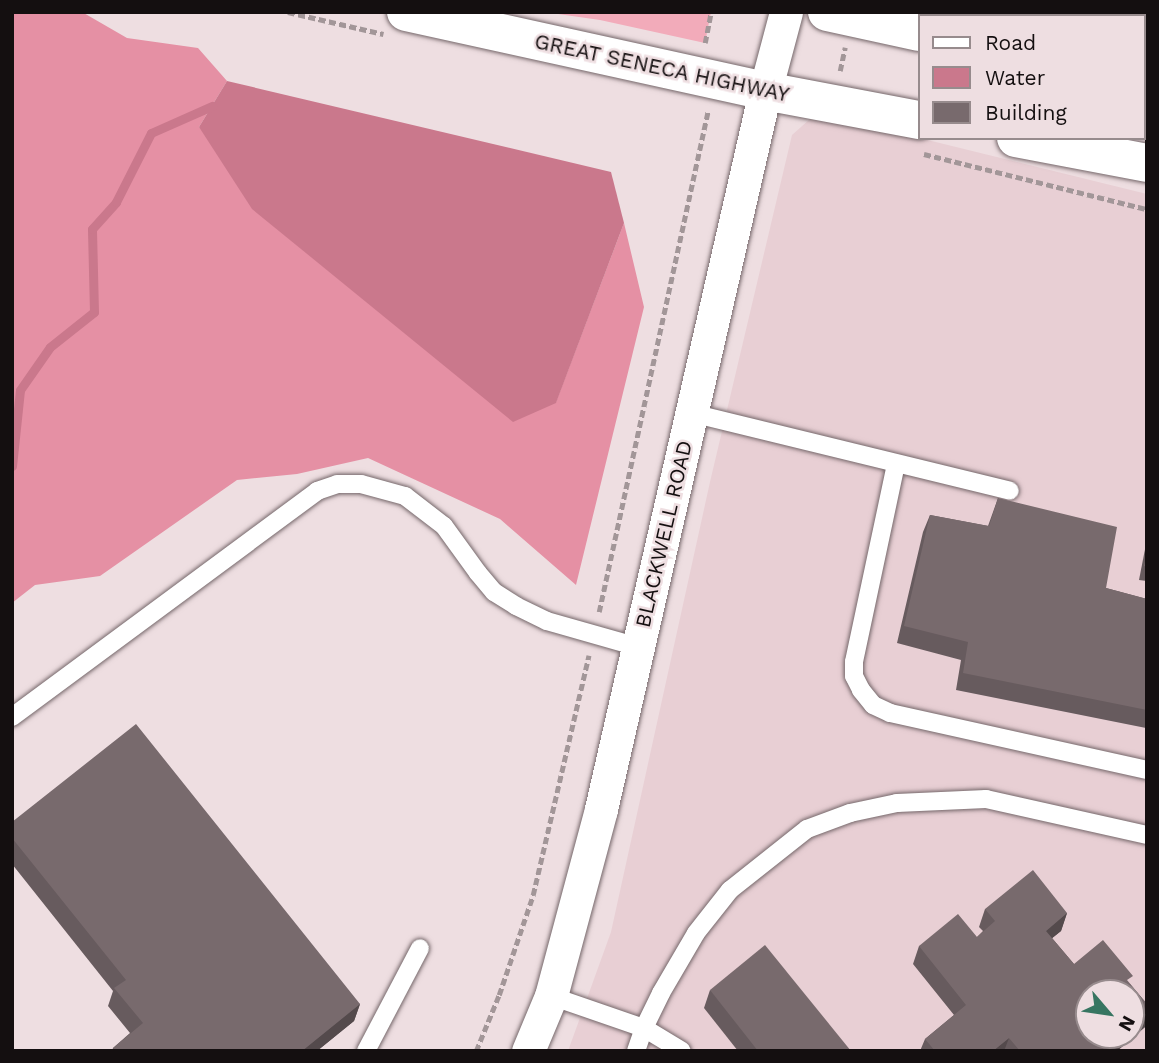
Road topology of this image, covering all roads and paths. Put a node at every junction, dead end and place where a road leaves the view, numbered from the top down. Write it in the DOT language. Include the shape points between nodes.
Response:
graph roads {
  1 [pos="406,12"];
  2 [pos="711,12"];
  3 [pos="786,12"];
  4 [pos="837,27"];
  5 [pos="918,32"];
  6 [pos="705,43"];
  7 [pos="840,71"];
  8 [pos="765,90"];
  9 [pos="710,107"];
  10 [pos="918,135"];
  11 [pos="932,140"];
  12 [pos="1026,140"];
  13 [pos="1147,163"];
  14 [pos="1147,209"];
  15 [pos="691,413"];
  16 [pos="896,464"];
  17 [pos="1010,491"];
  18 [pos="594,635"];
  19 [pos="638,647"];
  20 [pos="12,716"];
  21 [pos="1147,770"];
  22 [pos="1147,835"];
  23 [pos="420,948"];
  24 [pos="551,996"];
  25 [pos="644,1028"];
  26 [pos="366,1051"];
  27 [pos="476,1051"];
  28 [pos="528,1051"];
  29 [pos="636,1051"];
  30 [pos="682,1051"];
  1 -- 8 [label="main road, GREAT SENECA HIGHWAY"];
  2 -- 6 [label="path"];
  3 -- 8 [label="street, BLACKWELL ROAD"];
  4 -- 5 [label="main road"];
  4 -- 7 [label="path"];
  8 -- 10 [label="main road, GREAT SENECA HIGHWAY"];
  8 -- 15 [label="street, BLACKWELL ROAD"];
  9 -- 18 [label="path"];
  11 -- 14 [label="path"];
  12 -- 13 [label="main road"];
  15 -- 16 [label="lane"];
  15 -- 19 [label="street, BLACKWELL ROAD"];
  16 -- 17 [label="lane"];
  16 -- 21 [label="lane" via="854,662 854,676 873,705 890,713"];
  18 -- 19 [label="lane"];
  18 -- 20 [label="lane" via="547,621 494,592 444,526 405,496 361,484 337,484 317,491"];
  18 -- 27 [label="path" via="533,895"];
  19 -- 24 [label="street, BLACKWELL ROAD"];
  22 -- 25 [label="lane" via="986,799 897,803 807,829 730,890 696,933"];
  23 -- 26 [label="lane"];
  24 -- 25 [label="lane"];
  24 -- 28 [label="street, BLACKWELL ROAD"];
  25 -- 29 [label="lane"];
  25 -- 30 [label="lane"];
}
